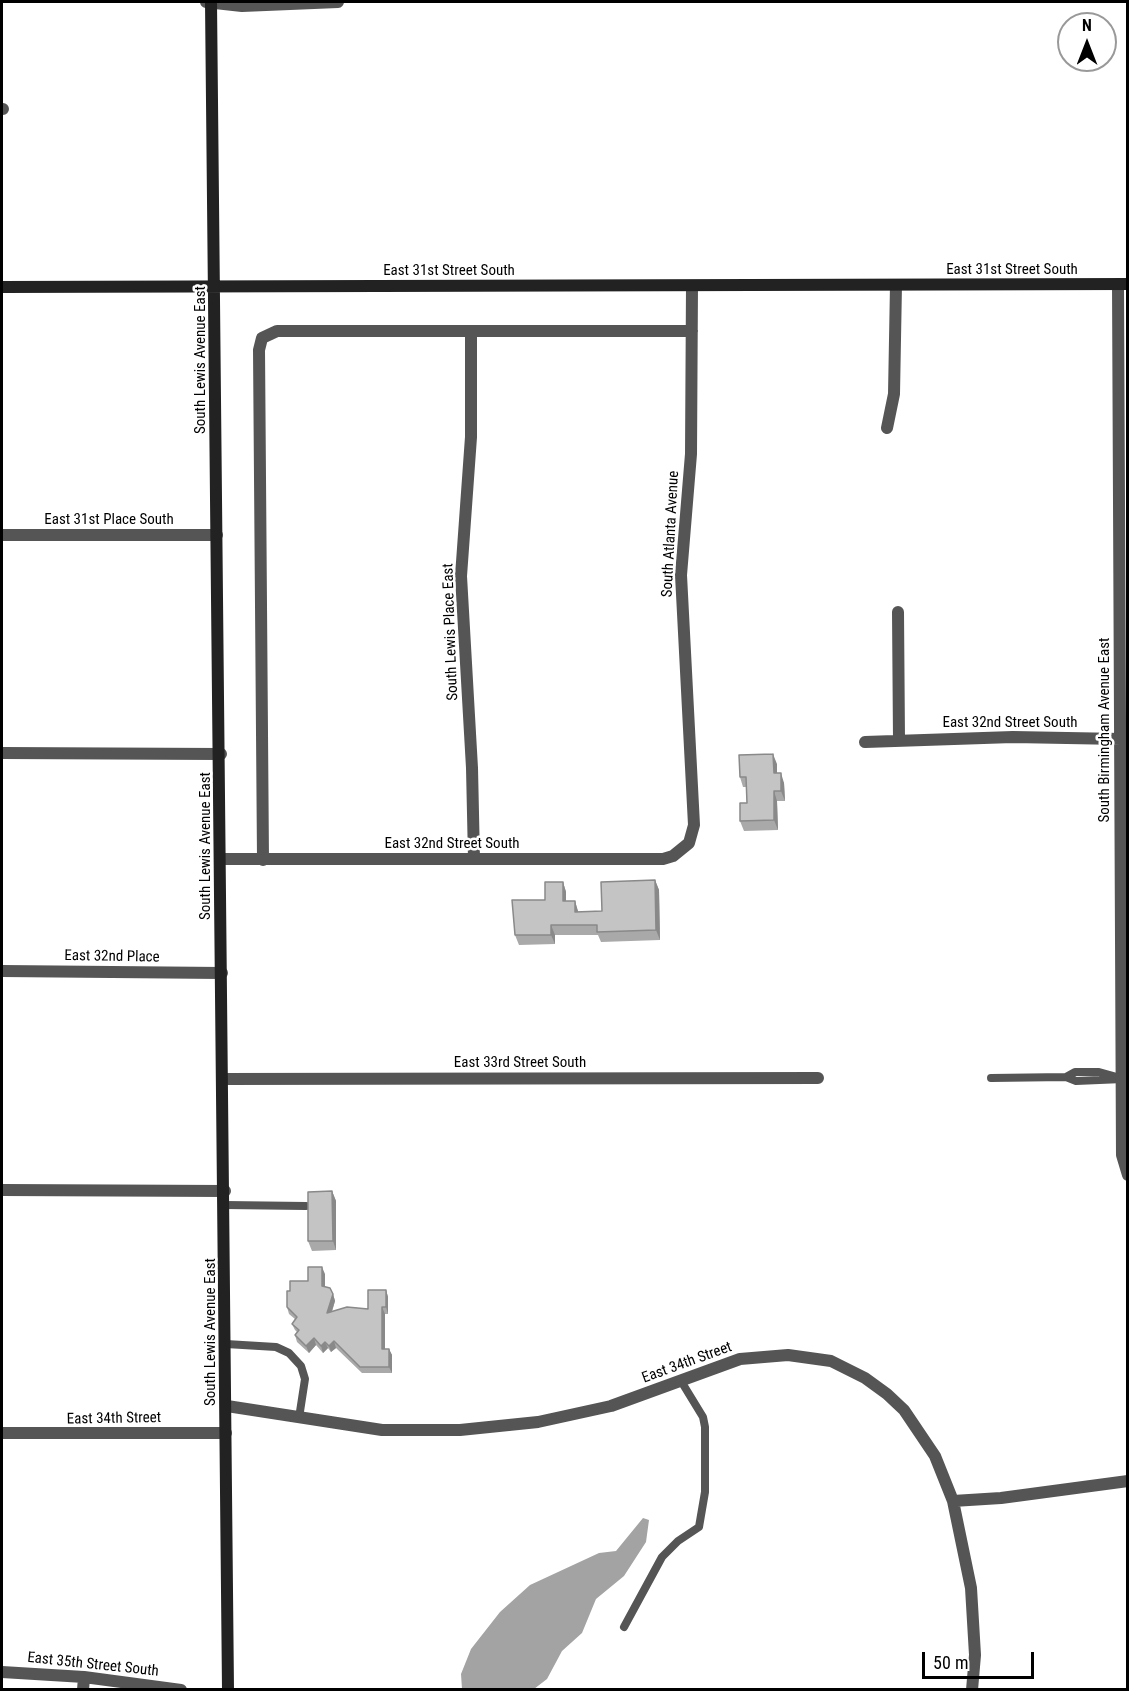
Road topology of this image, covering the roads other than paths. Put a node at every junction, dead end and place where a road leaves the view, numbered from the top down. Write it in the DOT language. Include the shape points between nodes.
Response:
graph roads {
  1 [pos="210,2"];
  2 [pos="338,2"];
  3 [pos="896,285"];
  4 [pos="1123,285"];
  5 [pos="692,286"];
  6 [pos="2,287"];
  7 [pos="216,287"];
  8 [pos="692,331"];
  9 [pos="471,332"];
  10 [pos="887,428"];
  11 [pos="2,534"];
  12 [pos="217,535"];
  13 [pos="898,612"];
  14 [pos="1121,739"];
  15 [pos="899,740"];
  16 [pos="866,742"];
  17 [pos="2,753"];
  18 [pos="221,754"];
  19 [pos="1124,791"];
  20 [pos="681,851"];
  21 [pos="222,859"];
  22 [pos="474,859"];
  23 [pos="263,860"];
  24 [pos="2,971"];
  25 [pos="222,973"];
  26 [pos="818,1078"];
  27 [pos="991,1078"];
  28 [pos="223,1079"];
  29 [pos="1125,1079"];
  30 [pos="1128,1175"];
  31 [pos="2,1190"];
  32 [pos="225,1191"];
  33 [pos="225,1205"];
  34 [pos="306,1206"];
  35 [pos="226,1344"];
  36 [pos="681,1381"];
  37 [pos="226,1406"];
  38 [pos="299,1418"];
  39 [pos="2,1433"];
  40 [pos="226,1433"];
  41 [pos="1128,1481"];
  42 [pos="953,1501"];
  43 [pos="624,1627"];
  44 [pos="2,1672"];
  45 [pos="83,1683"];
  46 [pos="181,1689"];
  47 [pos="228,1689"];
  48 [pos="972,1689"];
  1 -- 2 [label="street" via="254,6"];
  1 -- 7 [label="main road, South Lewis Avenue East"];
  3 -- 4 [label="main road, East 31st Street South"];
  3 -- 5 [label="main road, East 31st Street South"];
  3 -- 10 [label="street" via="894,394"];
  4 -- 14 [label="street, South Birmingham Avenue East"];
  5 -- 7 [label="main road, East 31st Street South"];
  5 -- 8 [label="street, South Atlanta Avenue"];
  6 -- 7 [label="main road, East 31st Street South"];
  7 -- 12 [label="main road, South Lewis Avenue East"];
  8 -- 9 [label="street"];
  8 -- 20 [label="street, South Atlanta Avenue" via="691,454 681,575 694,825 689,843"];
  9 -- 22 [label="street, South Lewis Place East" via="471,437 461,576"];
  9 -- 23 [label="street" via="277,331 262,338 259,350"];
  11 -- 12 [label="street, East 31st Place South"];
  12 -- 18 [label="main road, South Lewis Avenue East"];
  13 -- 15 [label="street"];
  14 -- 15 [label="street, East 32nd Street South"];
  14 -- 19 [label="street, South Birmingham Avenue East"];
  15 -- 16 [label="street, East 32nd Street South"];
  17 -- 18 [label="street"];
  18 -- 21 [label="main road, South Lewis Avenue East"];
  19 -- 29 [label="street, South Birmingham Avenue East"];
  20 -- 22 [label="street, East 32nd Street South" via="663,859"];
  21 -- 23 [label="street, East 32nd Street South"];
  21 -- 25 [label="main road, South Lewis Avenue East"];
  22 -- 23 [label="street, East 32nd Street South"];
  24 -- 25 [label="street, East 32nd Place"];
  25 -- 28 [label="main road, South Lewis Avenue East"];
  26 -- 28 [label="street, East 33rd Street South"];
  27 -- 29 [label="lane" via="1066,1077 1075,1072 1099,1072"];
  28 -- 32 [label="main road, South Lewis Avenue East"];
  29 -- 30 [label="street, South Birmingham Avenue East" via="1122,1155"];
  31 -- 32 [label="street"];
  32 -- 33 [label="main road, South Lewis Avenue East"];
  33 -- 34 [label="lane"];
  33 -- 35 [label="main road, South Lewis Avenue East"];
  35 -- 37 [label="main road, South Lewis Avenue East"];
  35 -- 38 [label="lane" via="276,1347 289,1353 301,1366 305,1379"];
  36 -- 38 [label="street, East 34th Street" via="611,1406 538,1422 460,1430 382,1430"];
  36 -- 42 [label="street, East 34th Street" via="740,1359 765,1355 812,1357 840,1365 865,1378 904,1410 935,1456"];
  36 -- 43 [label="lane" via="703,1417 705,1492 699,1527 662,1557"];
  37 -- 38 [label="street, East 34th Street"];
  37 -- 40 [label="main road, South Lewis Avenue East"];
  39 -- 40 [label="street, East 34th Street"];
  40 -- 47 [label="main road, South Lewis Avenue East"];
  41 -- 42 [label="street"];
  42 -- 48 [label="street, East 34th Street" via="971,1588 975,1655"];
  44 -- 45 [label="street, East 35th Street South"];
  45 -- 46 [label="street, East 35th Street South"];
}
